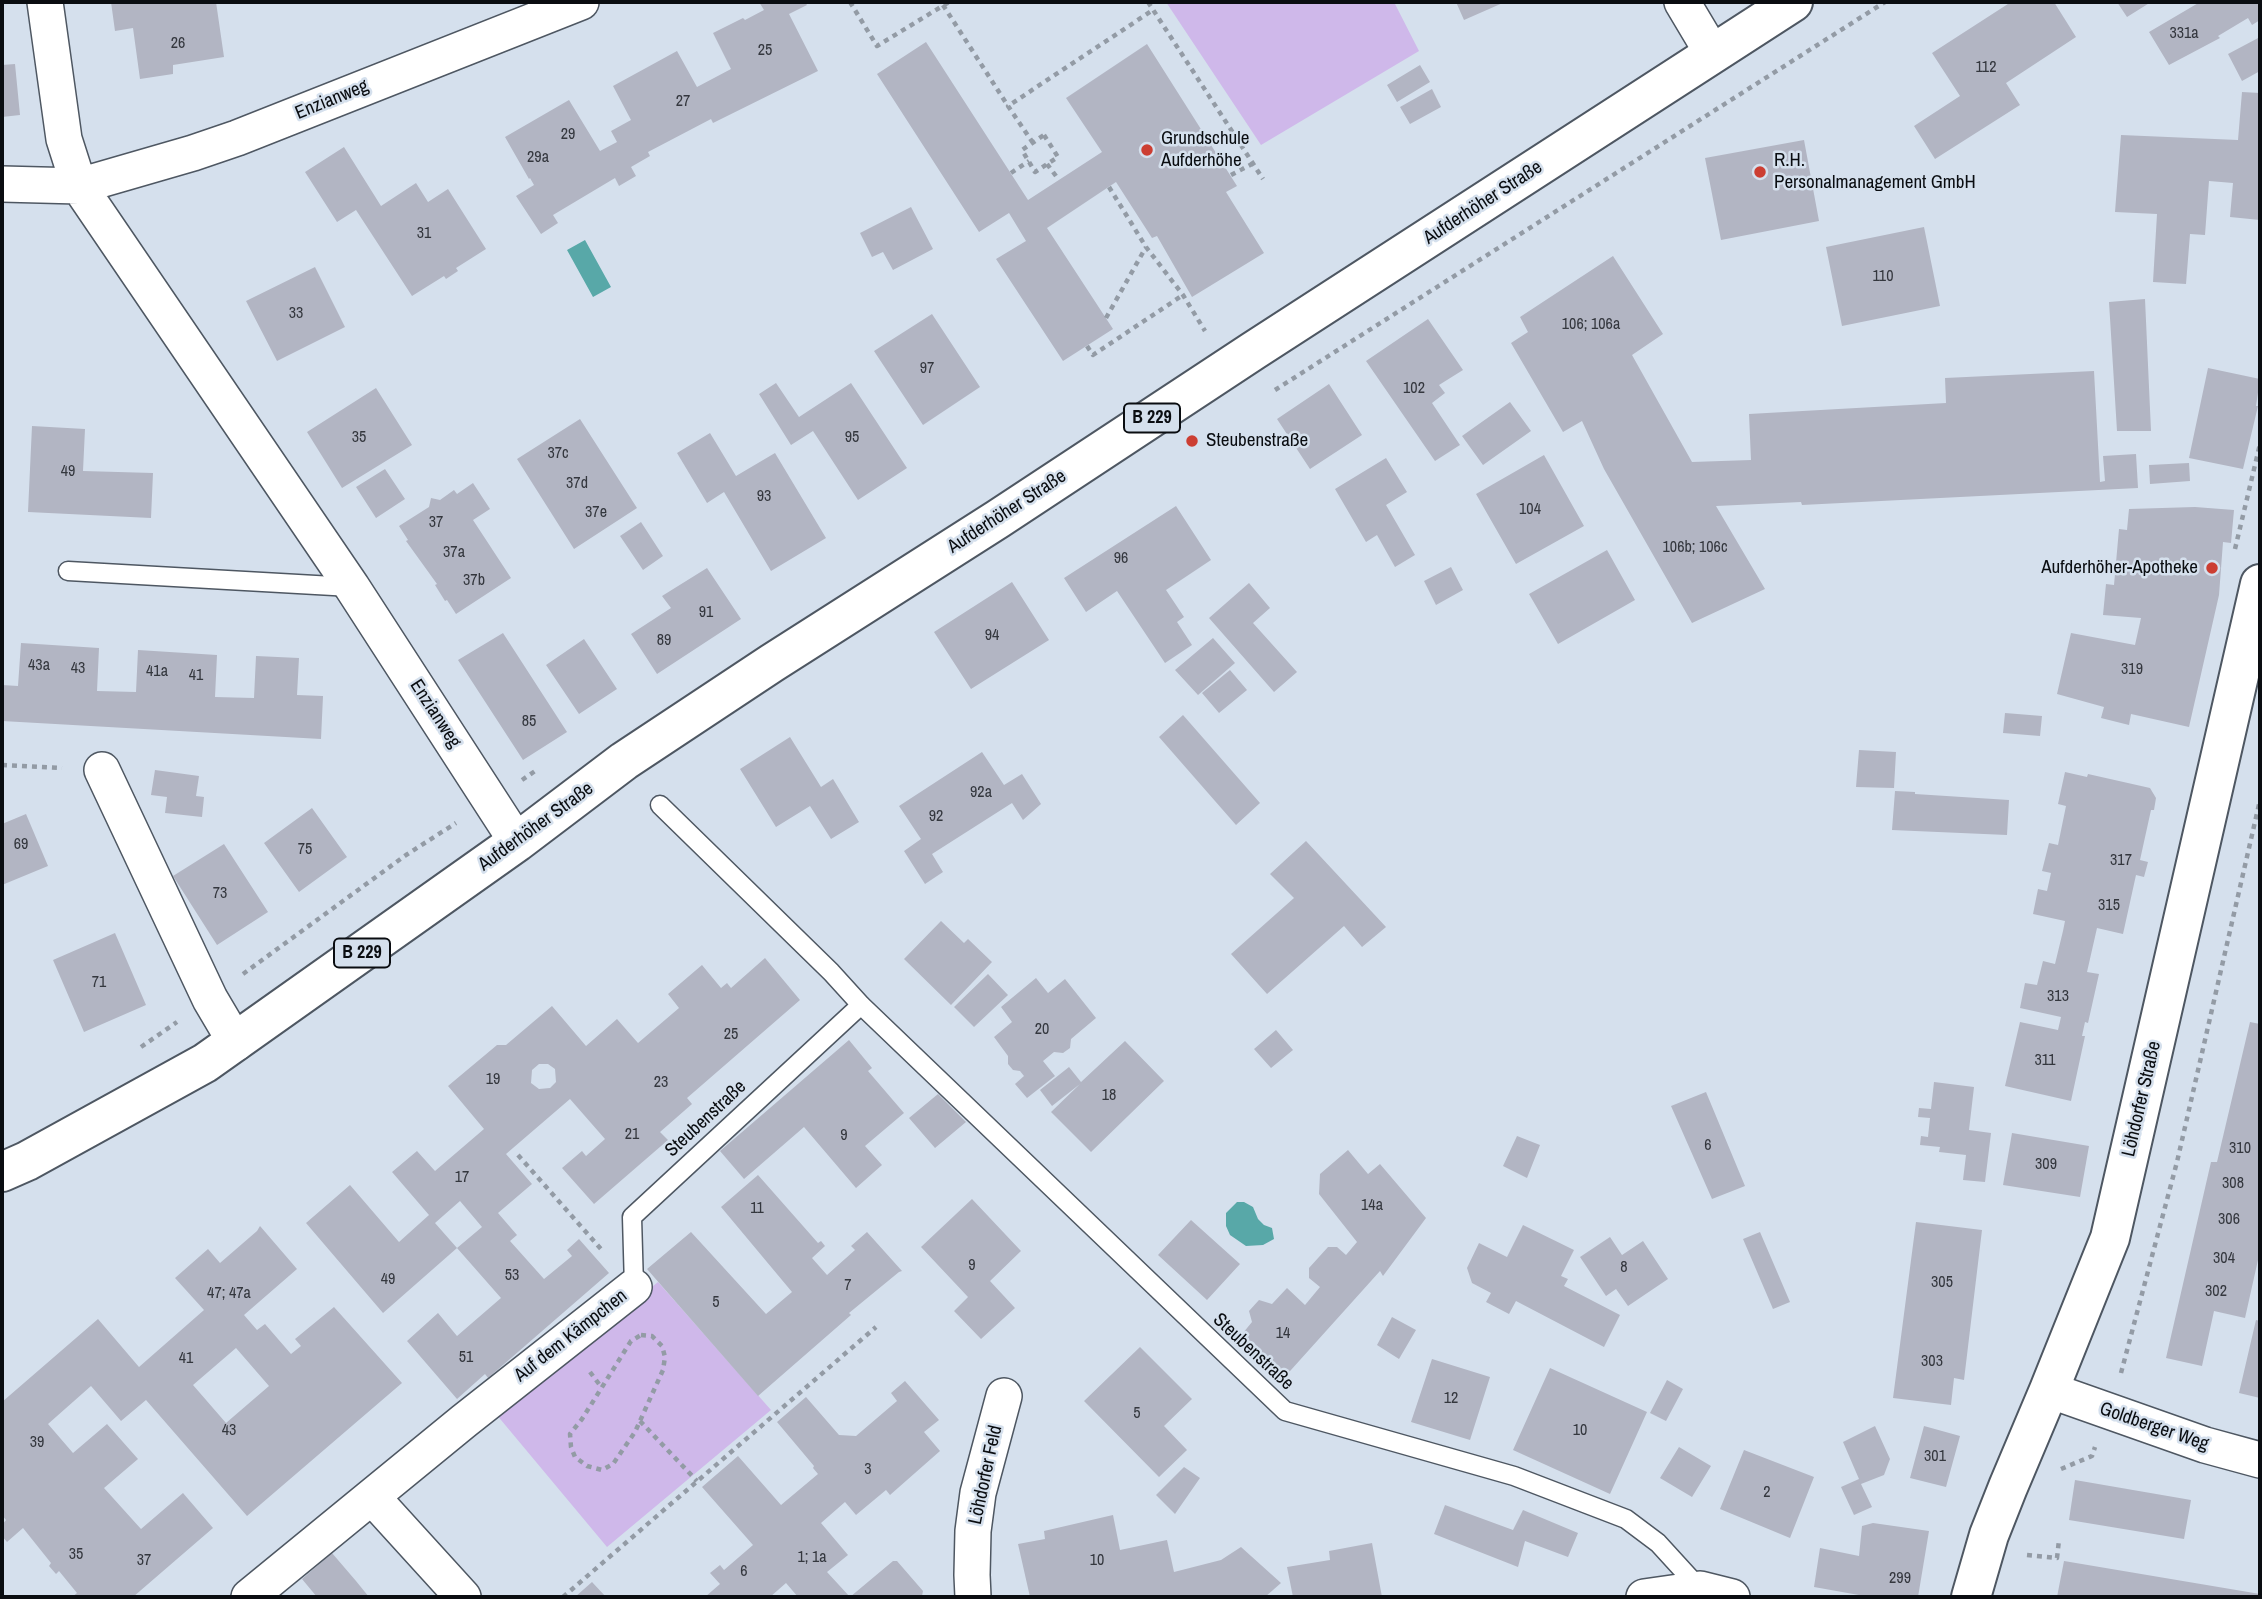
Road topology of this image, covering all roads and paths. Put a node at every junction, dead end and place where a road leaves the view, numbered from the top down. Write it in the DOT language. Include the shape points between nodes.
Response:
graph roads {
  1 [pos="45,2"];
  2 [pos="581,2"];
  3 [pos="850,2"];
  4 [pos="949,2"];
  5 [pos="1148,2"];
  6 [pos="1682,2"];
  7 [pos="1793,2"];
  8 [pos="943,5"];
  9 [pos="1153,10"];
  10 [pos="1713,54"];
  11 [pos="1008,106"];
  12 [pos="1033,143"];
  13 [pos="1029,161"];
  14 [pos="1047,164"];
  15 [pos="1252,164"];
  16 [pos="1011,173"];
  17 [pos="1231,175"];
  18 [pos="1263,179"];
  19 [pos="1059,180"];
  20 [pos="2,184"];
  21 [pos="79,186"];
  22 [pos="1109,187"];
  23 [pos="1146,247"];
  24 [pos="1183,295"];
  25 [pos="1106,318"];
  26 [pos="1205,331"];
  27 [pos="1087,346"];
  28 [pos="68,571"];
  29 [pos="2260,584"];
  30 [pos="352,587"];
  31 [pos="2,765"];
  32 [pos="102,770"];
  33 [pos="491,800"];
  34 [pos="660,805"];
  35 [pos="517,842"];
  36 [pos="210,999"];
  37 [pos="860,1005"];
  38 [pos="236,1043"];
  39 [pos="131,1054"];
  40 [pos="518,1155"];
  41 [pos="2,1172"];
  42 [pos="634,1287"];
  43 [pos="876,1327"];
  44 [pos="2049,1390"];
  45 [pos="1004,1396"];
  46 [pos="640,1421"];
  47 [pos="2260,1460"];
  48 [pos="696,1481"];
  49 [pos="372,1497"];
  50 [pos="2059,1540"];
  51 [pos="2020,1554"];
  52 [pos="1716,1593"];
  53 [pos="249,1597"];
  54 [pos="463,1597"];
  55 [pos="563,1597"];
  56 [pos="973,1597"];
  57 [pos="1644,1597"];
  58 [pos="1971,1597"];
  1 -- 21 [label="street, Enzianweg" via="64,139"];
  2 -- 21 [label="street, Enzianweg" via="237,138"];
  3 -- 8 [label="path" via="877,46"];
  4 -- 8 [label="path"];
  5 -- 9 [label="path"];
  6 -- 10 [label="street"];
  7 -- 10 [label="main road, Aufderhöher Straße / B 229"];
  8 -- 11 [label="path"];
  9 -- 11 [label="path"];
  9 -- 15 [label="path"];
  10 -- 35 [label="main road, Aufderhöher Straße / B 229" via="772,663 624,761"];
  11 -- 12 [label="path"];
  12 -- 13 [label="path" via="1022,150"];
  12 -- 14 [label="path" via="1045,135 1058,157"];
  13 -- 14 [label="path" via="1035,172"];
  13 -- 16 [label="path"];
  14 -- 19 [label="path"];
  15 -- 17 [label="path"];
  15 -- 18 [label="path"];
  20 -- 21 [label="street, Enzianweg"];
  21 -- 30 [label="street, Enzianweg"];
  22 -- 23 [label="path"];
  23 -- 24 [label="path"];
  23 -- 25 [label="path"];
  24 -- 26 [label="path"];
  24 -- 27 [label="path" via="1093,355"];
  28 -- 30 [label="lane"];
  29 -- 44 [label="main road, Löhdorfer Straße" via="2110,1238"];
  30 -- 33 [label="street, Enzianweg"];
  31 -- 32 [label="path"];
  32 -- 36 [label="street"];
  33 -- 35 [label="street, Enzianweg"];
  33 -- 36 [label="path" via="406,855"];
  34 -- 37 [label="lane, Steubenstraße"];
  35 -- 38 [label="main road, Aufderhöher Straße / B 229"];
  36 -- 38 [label="street"];
  36 -- 39 [label="path"];
  37 -- 42 [label="lane, Steubenstraße" via="632,1217"];
  37 -- 52 [label="lane, Steubenstraße" via="1285,1411 1514,1476 1626,1519"];
  38 -- 41 [label="main road, Aufderhöher Straße / B 229"];
  40 -- 42 [label="path, Auf dem Kämpchen"];
  42 -- 49 [label="street, Auf dem Kämpchen"];
  43 -- 48 [label="path"];
  44 -- 47 [label="street, Goldberger Weg"];
  44 -- 58 [label="main road, Löhdorfer Straße" via="1994,1523"];
  45 -- 56 [label="street, Löhdorfer Feld" via="978,1493"];
  46 -- 46 [label="path" via="613,1464 602,1470 575,1457 570,1434 631,1341 641,1335 657,1340 665,1357"];
  46 -- 48 [label="path"];
  48 -- 55 [label="path"];
  49 -- 53 [label="street, Auf dem Kämpchen"];
  49 -- 54 [label="street"];
  50 -- 51 [label="path" via="2057,1558"];
  52 -- 57 [label="street"];
}
